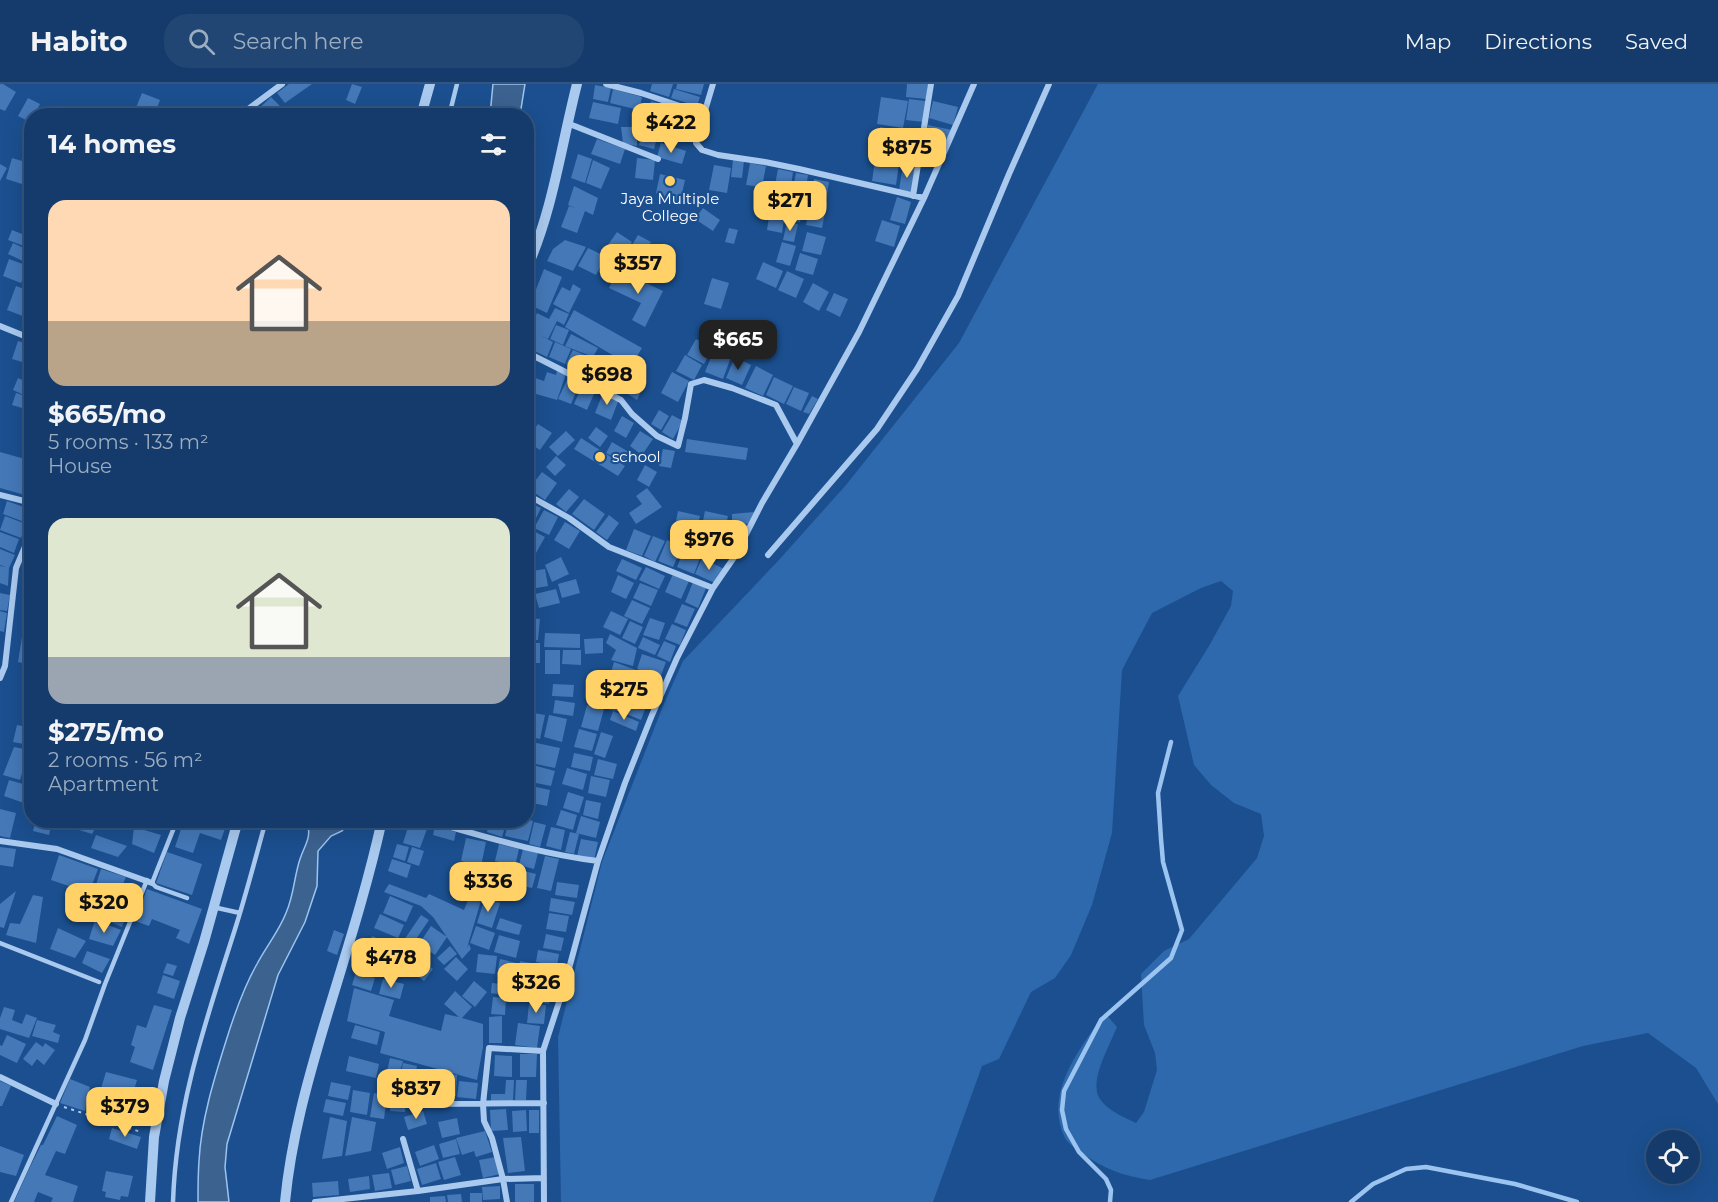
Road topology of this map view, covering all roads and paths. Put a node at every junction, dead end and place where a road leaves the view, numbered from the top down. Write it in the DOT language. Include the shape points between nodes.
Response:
graph roads {
  1 [pos="282,84"];
  2 [pos="430,84"];
  3 [pos="457,84"];
  4 [pos="577,84"];
  5 [pos="606,84"];
  6 [pos="713,84"];
  7 [pos="931,84"];
  8 [pos="974,84"];
  9 [pos="1049,84"];
  10 [pos="250,108"];
  11 [pos="423,108"];
  12 [pos="451,108"];
  13 [pos="704,114"];
  14 [pos="567,123"];
  15 [pos="658,159"];
  16 [pos="913,196"];
  17 [pos="924,198"];
  18 [pos="534,251"];
  19 [pos="0,326"];
  20 [pos="24,336"];
  21 [pos="534,356"];
  22 [pos="797,444"];
  23 [pos="0,495"];
  24 [pos="534,498"];
  25 [pos="24,501"];
  26 [pos="24,549"];
  27 [pos="768,555"];
  28 [pos="713,588"];
  29 [pos="4,637"];
  30 [pos="0,678"];
  31 [pos="173,828"];
  32 [pos="236,828"];
  33 [pos="264,828"];
  34 [pos="380,828"];
  35 [pos="454,828"];
  36 [pos="0,841"];
  37 [pos="598,861"];
  38 [pos="149,881"];
  39 [pos="187,898"];
  40 [pos="213,906"];
  41 [pos="240,913"];
  42 [pos="0,943"];
  43 [pos="99,981"];
  44 [pos="543,1051"];
  45 [pos="0,1077"];
  46 [pos="544,1103"];
  47 [pos="56,1104"];
  48 [pos="436,1104"];
  49 [pos="483,1104"];
  50 [pos="154,1137"];
  51 [pos="403,1139"];
  52 [pos="544,1178"];
  53 [pos="503,1179"];
  54 [pos="418,1191"];
  55 [pos="11,1202"];
  56 [pos="150,1202"];
  57 [pos="173,1202"];
  58 [pos="285,1202"];
  59 [pos="315,1202"];
  60 [pos="507,1202"];
  61 [pos="544,1202"];
  1 -- 10 [label="street"];
  2 -- 11 [label="street"];
  3 -- 12 [label="lane"];
  4 -- 14 [label="street"];
  5 -- 13 [label="street"];
  6 -- 13 [label="street"];
  7 -- 16 [label="street"];
  8 -- 17 [label="street"];
  9 -- 27 [label="street" via="958,296 917,369 877,429"];
  13 -- 16 [label="street" via="696,143 702,150"];
  14 -- 15 [label="street"];
  14 -- 18 [label="street"];
  16 -- 17 [label="street"];
  17 -- 22 [label="street" via="859,332"];
  19 -- 20 [label="street"];
  21 -- 22 [label="street" via="621,400 657,436 678,446 691,384 704,380 776,405"];
  22 -- 28 [label="street"];
  23 -- 25 [label="street"];
  24 -- 28 [label="street" via="609,546"];
  26 -- 29 [label="street" via="16,568"];
  28 -- 37 [label="street" via="652,715"];
  29 -- 30 [label="street" via="5,666"];
  31 -- 38 [label="lane"];
  32 -- 40 [label="street"];
  33 -- 41 [label="lane"];
  34 -- 58 [label="street" via="309,1076"];
  35 -- 37 [label="street"];
  36 -- 38 [label="street" via="57,849"];
  37 -- 44 [label="street"];
  38 -- 39 [label="lane"];
  38 -- 47 [label="lane"];
  40 -- 41 [label="lane"];
  40 -- 50 [label="street" via="180,1018"];
  41 -- 57 [label="lane" via="186,1094"];
  42 -- 43 [label="lane"];
  44 -- 46 [label="street"];
  44 -- 49 [label="street" via="489,1048"];
  45 -- 47 [label="street"];
  46 -- 49 [label="street"];
  46 -- 52 [label="street"];
  47 -- 50 [label="path"];
  47 -- 55 [label="lane"];
  48 -- 49 [label="street"];
  49 -- 53 [label="street" via="484,1120"];
  50 -- 56 [label="street"];
  51 -- 54 [label="street"];
  52 -- 53 [label="street"];
  52 -- 61 [label="street"];
  53 -- 54 [label="street"];
  53 -- 60 [label="street"];
  54 -- 59 [label="street"];
}
